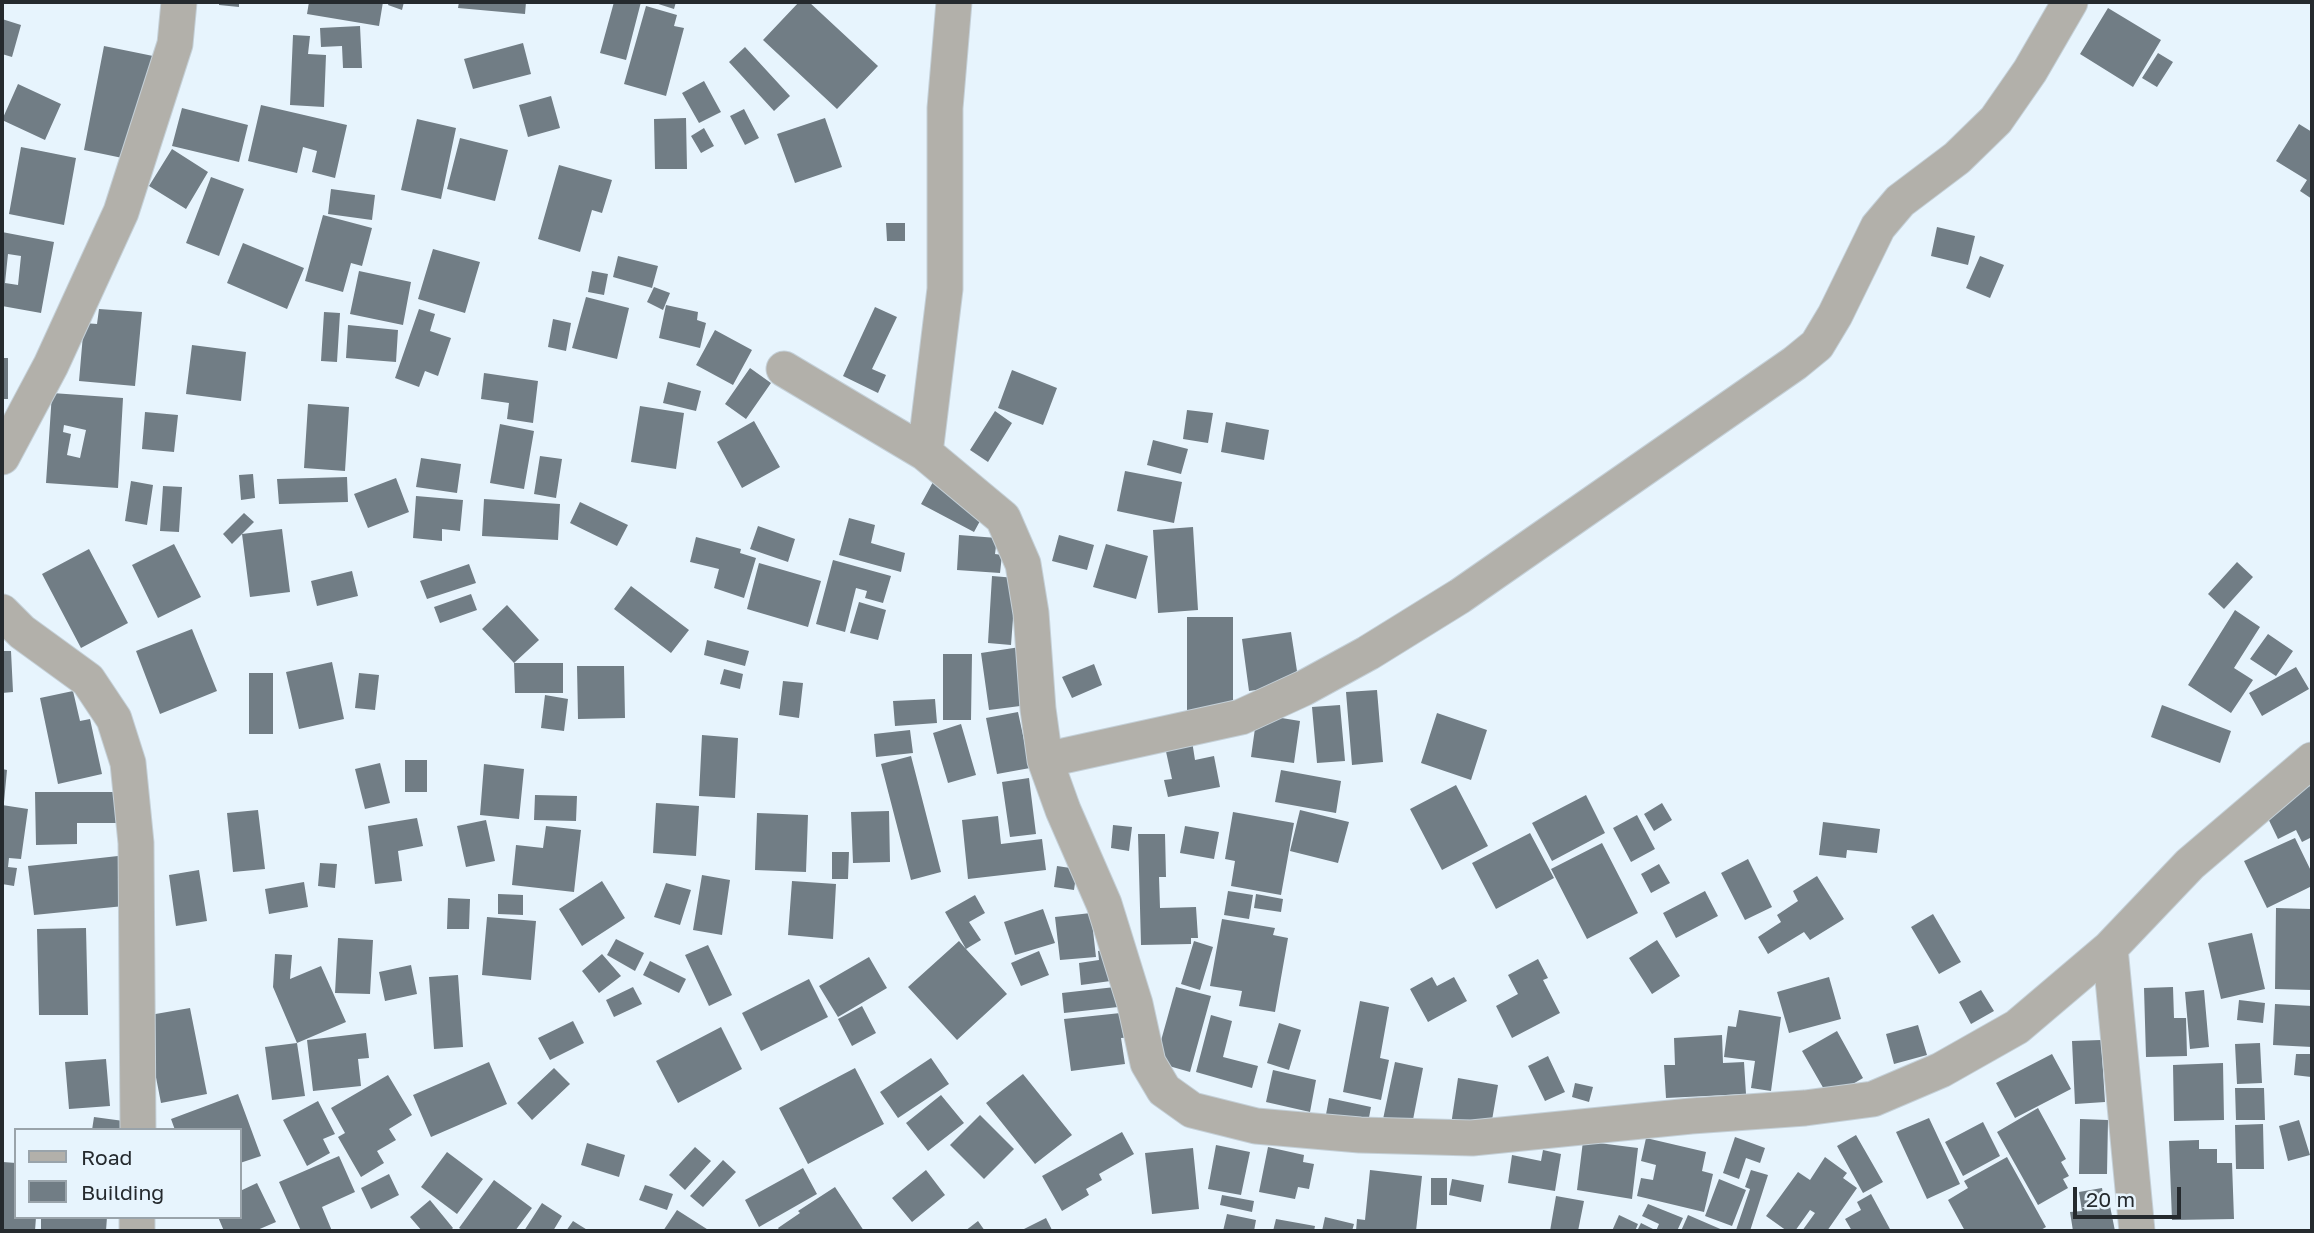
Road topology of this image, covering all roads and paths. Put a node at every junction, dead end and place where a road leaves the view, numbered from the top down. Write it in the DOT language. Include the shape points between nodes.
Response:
graph roads {
  1 [pos="179,2"];
  2 [pos="954,2"];
  3 [pos="2070,2"];
  4 [pos="784,369"];
  5 [pos="925,453"];
  6 [pos="2,457"];
  7 [pos="2,612"];
  8 [pos="1045,760"];
  9 [pos="2312,760"];
  10 [pos="2109,948"];
  11 [pos="138,1128"];
  12 [pos="2137,1231"];
  1 -- 6 [label="street" via="175,44 121,212 51,365"];
  2 -- 5 [label="street" via="945,108 945,289"];
  3 -- 8 [label="street" via="1996,120 1957,158 1900,201 1878,227 1817,345 1795,363 1460,596 1304,688 1241,717"];
  4 -- 5 [label="street"];
  5 -- 8 [label="street" via="1003,518 1023,564"];
  7 -- 11 [label="street" via="88,680 114,719 128,763 136,843"];
  8 -- 10 [label="street" via="1104,904 1148,1063 1164,1090 1192,1110 1256,1126 1472,1138 1873,1099 1941,1070 2017,1027"];
  9 -- 10 [label="street" via="2190,864"];
  10 -- 12 [label="street"];
}
